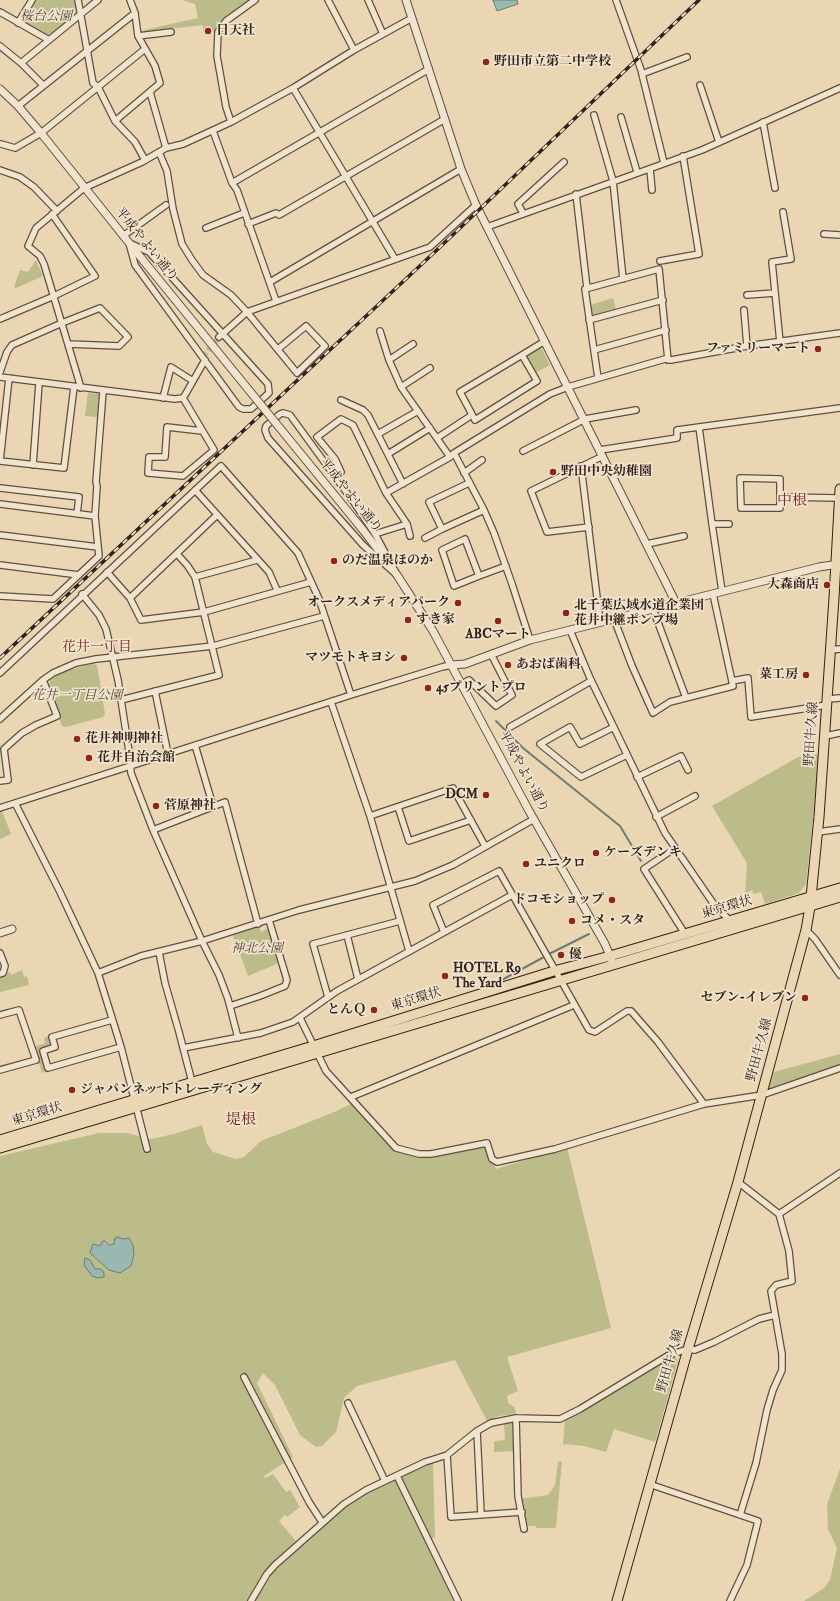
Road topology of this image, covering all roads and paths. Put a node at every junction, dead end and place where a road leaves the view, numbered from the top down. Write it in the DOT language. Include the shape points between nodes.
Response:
graph roads {
  1 [pos="32,0"];
  2 [pos="78,0"];
  3 [pos="98,0"];
  4 [pos="130,0"];
  5 [pos="255,0"];
  6 [pos="328,0"];
  7 [pos="368,0"];
  8 [pos="406,0"];
  9 [pos="616,0"];
  10 [pos="0,12"];
  11 [pos="135,13"];
  12 [pos="81,14"];
  13 [pos="412,18"];
  14 [pos="18,23"];
  15 [pos="171,32"];
  16 [pos="383,34"];
  17 [pos="138,36"];
  18 [pos="49,40"];
  19 [pos="0,46"];
  20 [pos="146,49"];
  21 [pos="354,50"];
  22 [pos="86,51"];
  23 [pos="687,57"];
  24 [pos="21,63"];
  25 [pos="429,69"];
  26 [pos="642,74"];
  27 [pos="43,85"];
  28 [pos="700,86"];
  29 [pos="98,87"];
  30 [pos="293,88"];
  31 [pos="840,88"];
  32 [pos="0,89"];
  33 [pos="150,92"];
  34 [pos="18,106"];
  35 [pos="594,115"];
  36 [pos="621,117"];
  37 [pos="446,119"];
  38 [pos="115,120"];
  39 [pos="231,122"];
  40 [pos="763,122"];
  41 [pos="213,131"];
  42 [pos="320,132"];
  43 [pos="41,133"];
  44 [pos="719,142"];
  45 [pos="0,145"];
  46 [pos="166,148"];
  47 [pos="159,152"];
  48 [pos="682,156"];
  49 [pos="145,160"];
  50 [pos="564,162"];
  51 [pos="664,163"];
  52 [pos="461,169"];
  53 [pos="650,169"];
  54 [pos="0,170"];
  55 [pos="637,172"];
  56 [pos="347,177"];
  57 [pos="613,181"];
  58 [pos="232,183"];
  59 [pos="84,188"];
  60 [pos="775,188"];
  61 [pos="652,190"];
  62 [pos="576,194"];
  63 [pos="166,205"];
  64 [pos="476,205"];
  65 [pos="55,212"];
  66 [pos="783,212"];
  67 [pos="244,213"];
  68 [pos="524,213"];
  69 [pos="373,222"];
  70 [pos="248,224"];
  71 [pos="487,227"];
  72 [pos="206,228"];
  73 [pos="824,234"];
  74 [pos="840,235"];
  75 [pos="123,236"];
  76 [pos="129,243"];
  77 [pos="395,259"];
  78 [pos="660,261"];
  79 [pos="623,279"];
  80 [pos="270,282"];
  81 [pos="587,288"];
  82 [pos="775,293"];
  83 [pos="747,295"];
  84 [pos="54,296"];
  85 [pos="663,300"];
  86 [pos="276,301"];
  87 [pos="744,310"];
  88 [pos="247,312"];
  89 [pos="0,319"];
  90 [pos="589,320"];
  91 [pos="62,323"];
  92 [pos="666,330"];
  93 [pos="380,331"];
  94 [pos="840,333"];
  95 [pos="221,336"];
  96 [pos="545,341"];
  97 [pos="780,342"];
  98 [pos="68,344"];
  99 [pos="413,344"];
  100 [pos="747,346"];
  101 [pos="278,350"];
  102 [pos="594,350"];
  103 [pos="522,355"];
  104 [pos="205,360"];
  105 [pos="389,360"];
  106 [pos="668,360"];
  107 [pos="430,368"];
  108 [pos="0,372"];
  109 [pos="0,377"];
  110 [pos="9,378"];
  111 [pos="598,378"];
  112 [pos="193,381"];
  113 [pos="39,383"];
  114 [pos="74,387"];
  115 [pos="401,387"];
  116 [pos="568,387"];
  117 [pos="81,388"];
  118 [pos="103,391"];
  119 [pos="163,398"];
  120 [pos="183,398"];
  121 [pos="341,400"];
  122 [pos="840,408"];
  123 [pos="636,410"];
  124 [pos="418,411"];
  125 [pos="472,415"];
  126 [pos="585,420"];
  127 [pos="699,427"];
  128 [pos="430,428"];
  129 [pos="202,431"];
  130 [pos="378,434"];
  131 [pos="436,438"];
  132 [pos="523,451"];
  133 [pos="601,453"];
  134 [pos="388,454"];
  135 [pos="452,455"];
  136 [pos="482,460"];
  137 [pos="33,465"];
  138 [pos="581,466"];
  139 [pos="464,472"];
  140 [pos="335,476"];
  141 [pos="469,482"];
  142 [pos="403,484"];
  143 [pos="0,488"];
  144 [pos="195,490"];
  145 [pos="840,490"];
  146 [pos="386,493"];
  147 [pos="780,497"];
  148 [pos="840,498"];
  149 [pos="0,504"];
  150 [pos="484,510"];
  151 [pos="77,514"];
  152 [pos="217,515"];
  153 [pos="95,516"];
  154 [pos="407,524"];
  155 [pos="712,524"];
  156 [pos="729,524"];
  157 [pos="589,527"];
  158 [pos="442,529"];
  159 [pos="375,534"];
  160 [pos="0,535"];
  161 [pos="410,536"];
  162 [pos="684,536"];
  163 [pos="425,538"];
  164 [pos="647,544"];
  165 [pos="98,547"];
  166 [pos="177,554"];
  167 [pos="257,560"];
  168 [pos="838,564"];
  169 [pos="0,565"];
  170 [pos="506,566"];
  171 [pos="107,572"];
  172 [pos="79,575"];
  173 [pos="397,575"];
  174 [pos="479,576"];
  175 [pos="195,578"];
  176 [pos="311,582"];
  177 [pos="277,590"];
  178 [pos="722,591"];
  179 [pos="82,594"];
  180 [pos="713,594"];
  181 [pos="0,596"];
  182 [pos="130,598"];
  183 [pos="837,598"];
  184 [pos="676,603"];
  185 [pos="654,609"];
  186 [pos="204,612"];
  187 [pos="324,616"];
  188 [pos="614,619"];
  189 [pos="600,622"];
  190 [pos="570,630"];
  191 [pos="530,640"];
  192 [pos="213,646"];
  193 [pos="836,649"];
  194 [pos="491,654"];
  195 [pos="112,658"];
  196 [pos="451,665"];
  197 [pos="0,673"];
  198 [pos="43,680"];
  199 [pos="591,681"];
  200 [pos="732,681"];
  201 [pos="462,684"];
  202 [pos="155,691"];
  203 [pos="351,694"];
  204 [pos="686,698"];
  205 [pos="840,698"];
  206 [pos="121,700"];
  207 [pos="331,702"];
  208 [pos="828,702"];
  209 [pos="0,718"];
  210 [pos="510,727"];
  211 [pos="614,727"];
  212 [pos="840,733"];
  213 [pos="825,736"];
  214 [pos="195,745"];
  215 [pos="168,754"];
  216 [pos="627,755"];
  217 [pos="131,766"];
  218 [pos="688,770"];
  219 [pos="637,777"];
  220 [pos="0,781"];
  221 [pos="695,796"];
  222 [pos="15,803"];
  223 [pos="213,806"];
  224 [pos="398,807"];
  225 [pos="0,808"];
  226 [pos="370,816"];
  227 [pos="656,817"];
  228 [pos="534,819"];
  229 [pos="471,820"];
  230 [pos="840,829"];
  231 [pos="153,830"];
  232 [pos="818,832"];
  233 [pos="485,846"];
  234 [pos="675,848"];
  235 [pos="390,888"];
  236 [pos="840,888"];
  237 [pos="512,895"];
  238 [pos="840,897"];
  239 [pos="810,902"];
  240 [pos="269,920"];
  241 [pos="400,921"];
  242 [pos="730,921"];
  243 [pos="258,924"];
  244 [pos="12,929"];
  245 [pos="806,930"];
  246 [pos="444,932"];
  247 [pos="0,933"];
  248 [pos="685,934"];
  249 [pos="347,935"];
  250 [pos="202,941"];
  251 [pos="409,951"];
  252 [pos="159,952"];
  253 [pos="0,953"];
  254 [pos="612,960"];
  255 [pos="554,971"];
  256 [pos="98,973"];
  257 [pos="0,974"];
  258 [pos="840,975"];
  259 [pos="358,979"];
  260 [pos="560,980"];
  261 [pos="328,997"];
  262 [pos="574,1005"];
  263 [pos="230,1006"];
  264 [pos="0,1015"];
  265 [pos="300,1018"];
  266 [pos="112,1020"];
  267 [pos="238,1038"];
  268 [pos="121,1047"];
  269 [pos="183,1048"];
  270 [pos="315,1050"];
  271 [pos="840,1068"];
  272 [pos="0,1070"];
  273 [pos="192,1082"];
  274 [pos="762,1095"];
  275 [pos="351,1097"];
  276 [pos="135,1103"];
  277 [pos="704,1104"];
  278 [pos="0,1140"];
  279 [pos="0,1148"];
  280 [pos="146,1149"];
  281 [pos="840,1173"];
  282 [pos="738,1182"];
  283 [pos="779,1214"];
  284 [pos="775,1315"];
  285 [pos="688,1349"];
  286 [pos="244,1377"];
  287 [pos="348,1403"];
  288 [pos="516,1418"];
  289 [pos="477,1431"];
  290 [pos="447,1455"];
  291 [pos="397,1476"];
  292 [pos="385,1481"];
  293 [pos="650,1484"];
  294 [pos="522,1512"];
  295 [pos="481,1514"];
  296 [pos="740,1515"];
  297 [pos="322,1522"];
  298 [pos="524,1529"];
  299 [pos="251,1601"];
  300 [pos="458,1601"];
  301 [pos="618,1601"];
  302 [pos="730,1601"];
  1 -- 14 [label="street"];
  2 -- 12 [label="street"];
  3 -- 12 [label="street"];
  4 -- 11 [label="street"];
  5 -- 39 [label="street" via="226,21 217,38 217,56"];
  6 -- 21 [label="street"];
  7 -- 16 [label="street"];
  8 -- 13 [label="street"];
  9 -- 26 [label="street"];
  10 -- 14 [label="street"];
  11 -- 17 [label="street"];
  11 -- 22 [label="street"];
  12 -- 18 [label="street"];
  12 -- 22 [label="street"];
  13 -- 16 [label="street"];
  13 -- 25 [label="street"];
  14 -- 18 [label="street"];
  15 -- 17 [label="street"];
  16 -- 21 [label="street"];
  17 -- 20 [label="street"];
  18 -- 24 [label="street"];
  19 -- 24 [label="street"];
  20 -- 29 [label="street"];
  20 -- 33 [label="street" via="155,66 160,84"];
  21 -- 30 [label="street"];
  22 -- 27 [label="street"];
  22 -- 29 [label="street" via="93,83"];
  23 -- 26 [label="street"];
  24 -- 27 [label="street"];
  25 -- 37 [label="street"];
  25 -- 42 [label="street"];
  26 -- 51 [label="street"];
  27 -- 34 [label="street"];
  28 -- 44 [label="street"];
  29 -- 38 [label="street"];
  29 -- 43 [label="street"];
  30 -- 39 [label="street"];
  30 -- 42 [label="street"];
  31 -- 40 [label="street"];
  32 -- 34 [label="street, 平成やよい通り"];
  33 -- 38 [label="street"];
  33 -- 46 [label="street"];
  34 -- 43 [label="street, 平成やよい通り"];
  35 -- 57 [label="street"];
  36 -- 55 [label="street"];
  37 -- 52 [label="street"];
  37 -- 56 [label="street"];
  38 -- 49 [label="street" via="136,142"];
  39 -- 41 [label="street"];
  40 -- 44 [label="street"];
  40 -- 60 [label="street"];
  41 -- 46 [label="street" via="183,144"];
  41 -- 58 [label="street"];
  42 -- 56 [label="street"];
  42 -- 58 [label="street"];
  43 -- 45 [label="street" via="15,148"];
  43 -- 59 [label="street, 平成やよい通り"];
  44 -- 48 [label="street"];
  46 -- 47 [label="street"];
  47 -- 49 [label="street"];
  47 -- 88 [label="street" via="167,171 182,244 203,276 231,295"];
  48 -- 51 [label="street"];
  48 -- 78 [label="street" via="699,254"];
  49 -- 59 [label="street"];
  50 -- 68 [label="street" via="518,204"];
  51 -- 53 [label="street"];
  52 -- 64 [label="street"];
  52 -- 69 [label="street"];
  53 -- 55 [label="street"];
  53 -- 61 [label="street"];
  54 -- 65 [label="street" via="20,177 30,184"];
  55 -- 57 [label="street"];
  56 -- 69 [label="street"];
  56 -- 70 [label="street" via="279,215 276,212"];
  57 -- 62 [label="street"];
  57 -- 79 [label="street"];
  58 -- 67 [label="street" via="237,190"];
  59 -- 65 [label="street"];
  59 -- 75 [label="street, 平成やよい通り"];
  62 -- 68 [label="street"];
  62 -- 81 [label="street"];
  63 -- 75 [label="street"];
  64 -- 71 [label="street"];
  64 -- 77 [label="street" via="430,247"];
  65 -- 84 [label="street" via="36,228 28,246 40,256"];
  65 -- 84 [label="street" via="95,276"];
  66 -- 82 [label="street" via="791,258 772,262"];
  67 -- 70 [label="street"];
  67 -- 72 [label="street"];
  68 -- 71 [label="street"];
  69 -- 77 [label="street"];
  69 -- 80 [label="street"];
  70 -- 80 [label="street"];
  71 -- 96 [label="street"];
  73 -- 74 [label="street"];
  75 -- 76 [label="street, 平成やよい通り"];
  76 -- 95 [label="street" via="149,252"];
  76 -- 104 [label="street" via="135,265"];
  76 -- 173 [label="street, 平成やよい通り, bridge"];
  77 -- 86 [label="street"];
  79 -- 81 [label="street"];
  79 -- 85 [label="street" via="659,269"];
  80 -- 86 [label="street"];
  81 -- 90 [label="street" via="585,289"];
  82 -- 83 [label="street"];
  82 -- 97 [label="street"];
  84 -- 89 [label="street"];
  84 -- 91 [label="street"];
  85 -- 90 [label="street"];
  85 -- 92 [label="street"];
  86 -- 88 [label="street"];
  87 -- 100 [label="street"];
  88 -- 95 [label="street"];
  88 -- 101 [label="street"];
  90 -- 102 [label="street"];
  91 -- 98 [label="street"];
  91 -- 98 [label="street" via="100,308 128,337 119,346"];
  91 -- 108 [label="street" via="12,345"];
  92 -- 102 [label="street"];
  92 -- 106 [label="street"];
  93 -- 105 [label="street"];
  94 -- 97 [label="street"];
  95 -- 104 [label="street" via="268,384 269,392 251,409 243,410"];
  96 -- 103 [label="street"];
  96 -- 116 [label="street"];
  97 -- 100 [label="street"];
  98 -- 117 [label="street"];
  99 -- 105 [label="street"];
  100 -- 106 [label="street"];
  101 -- 101 [label="street" via="297,373 325,346 306,326"];
  102 -- 111 [label="street"];
  103 -- 125 [label="street" via="460,392"];
  103 -- 125 [label="street" via="537,381 475,420"];
  104 -- 112 [label="street"];
  105 -- 115 [label="street"];
  106 -- 111 [label="street"];
  107 -- 115 [label="street"];
  109 -- 110 [label="street"];
  110 -- 113 [label="street"];
  110 -- 137 [label="street" via="0,461"];
  111 -- 116 [label="street"];
  112 -- 119 [label="street" via="171,367"];
  112 -- 120 [label="street"];
  113 -- 114 [label="street"];
  113 -- 137 [label="street"];
  114 -- 117 [label="street"];
  114 -- 137 [label="street" via="64,468"];
  115 -- 124 [label="street"];
  116 -- 126 [label="street"];
  116 -- 135 [label="street" via="550,394"];
  117 -- 118 [label="street"];
  118 -- 119 [label="street"];
  118 -- 153 [label="street"];
  119 -- 120 [label="street"];
  120 -- 129 [label="street"];
  121 -- 130 [label="street" via="368,414"];
  122 -- 127 [label="street"];
  123 -- 126 [label="street"];
  124 -- 128 [label="street"];
  124 -- 130 [label="street"];
  125 -- 131 [label="street"];
  126 -- 132 [label="street"];
  126 -- 133 [label="street"];
  127 -- 133 [label="street" via="677,430 677,438"];
  127 -- 155 [label="street"];
  128 -- 131 [label="street"];
  128 -- 134 [label="street"];
  129 -- 129 [label="street" via="214,450 184,476 148,473 149,457 165,457 167,427"];
  130 -- 134 [label="street"];
  131 -- 135 [label="street"];
  133 -- 138 [label="street"];
  133 -- 164 [label="street"];
  134 -- 142 [label="street"];
  135 -- 139 [label="street"];
  135 -- 142 [label="street"];
  136 -- 139 [label="street"];
  138 -- 157 [label="street"];
  138 -- 157 [label="street" via="531,491 547,532"];
  139 -- 141 [label="street"];
  140 -- 146 [label="street" via="341,472 335,459 317,437 341,419 352,425"];
  140 -- 159 [label="street"];
  140 -- 173 [label="street" via="290,415 280,414 266,426 268,438 363,545"];
  141 -- 150 [label="street"];
  141 -- 158 [label="street" via="429,502"];
  142 -- 146 [label="street"];
  143 -- 151 [label="street" via="78,497"];
  144 -- 152 [label="street"];
  144 -- 171 [label="street"];
  144 -- 176 [label="street" via="221,466 298,553"];
  145 -- 148 [label="main road, 野田牛久線"];
  146 -- 154 [label="street"];
  147 -- 147 [label="street" via="780,508 741,508 740,478 780,479"];
  147 -- 148 [label="street"];
  148 -- 168 [label="main road, 野田牛久線"];
  149 -- 151 [label="street"];
  150 -- 158 [label="street"];
  150 -- 170 [label="street"];
  151 -- 153 [label="street"];
  152 -- 166 [label="street"];
  152 -- 167 [label="street"];
  153 -- 165 [label="street"];
  154 -- 159 [label="street"];
  154 -- 161 [label="street"];
  155 -- 156 [label="street"];
  155 -- 178 [label="street"];
  157 -- 189 [label="street"];
  158 -- 163 [label="street"];
  159 -- 173 [label="street"];
  160 -- 165 [label="street"];
  162 -- 164 [label="street"];
  164 -- 184 [label="street"];
  165 -- 172 [label="street" via="99,556"];
  166 -- 175 [label="street"];
  166 -- 182 [label="street"];
  167 -- 175 [label="street"];
  167 -- 177 [label="street" via="269,572"];
  168 -- 178 [label="street"];
  168 -- 183 [label="main road, 野田牛久線"];
  169 -- 172 [label="street"];
  170 -- 174 [label="street"];
  170 -- 191 [label="street"];
  171 -- 179 [label="street"];
  171 -- 182 [label="street"];
  172 -- 181 [label="street" via="53,599"];
  173 -- 196 [label="street, 平成やよい通り" via="424,616"];
  174 -- 174 [label="street" via="454,586 442,550 465,539"];
  175 -- 186 [label="street"];
  176 -- 177 [label="street"];
  176 -- 187 [label="street"];
  177 -- 186 [label="street"];
  178 -- 180 [label="street"];
  179 -- 195 [label="street" via="93,605 104,623"];
  179 -- 197 [label="street"];
  180 -- 184 [label="street"];
  180 -- 200 [label="street"];
  182 -- 186 [label="street" via="141,620"];
  183 -- 193 [label="main road, 野田牛久線"];
  184 -- 185 [label="street"];
  185 -- 188 [label="street"];
  185 -- 204 [label="street"];
  186 -- 192 [label="street"];
  187 -- 192 [label="street"];
  187 -- 203 [label="street"];
  188 -- 189 [label="street"];
  188 -- 204 [label="street" via="653,713 670,702"];
  189 -- 190 [label="street"];
  190 -- 191 [label="street"];
  190 -- 199 [label="street"];
  191 -- 194 [label="street"];
  192 -- 195 [label="street"];
  192 -- 202 [label="street" via="219,675"];
  193 -- 208 [label="main road, 野田牛久線"];
  194 -- 196 [label="street" via="465,664"];
  194 -- 201 [label="street" via="512,695 496,706 469,680"];
  195 -- 198 [label="street" via="76,663"];
  195 -- 206 [label="street"];
  196 -- 201 [label="street, 平成やよい通り"];
  196 -- 203 [label="street"];
  198 -- 209 [label="street"];
  198 -- 220 [label="street" via="57,718 22,733 4,749 8,780"];
  199 -- 210 [label="street"];
  199 -- 211 [label="street"];
  200 -- 204 [label="street" via="733,686"];
  200 -- 208 [label="street" via="748,678 751,717"];
  201 -- 228 [label="street, 平成やよい通り"];
  202 -- 206 [label="street"];
  202 -- 215 [label="street"];
  203 -- 207 [label="street"];
  205 -- 208 [label="street"];
  206 -- 217 [label="street"];
  207 -- 214 [label="street"];
  207 -- 226 [label="street"];
  208 -- 213 [label="main road, 野田牛久線"];
  211 -- 216 [label="street"];
  211 -- 216 [label="street" via="580,744 570,727 540,744 581,777"];
  212 -- 213 [label="street"];
  213 -- 232 [label="main road, 野田牛久線"];
  214 -- 215 [label="street"];
  214 -- 223 [label="street"];
  215 -- 217 [label="street"];
  216 -- 219 [label="street"];
  217 -- 222 [label="street"];
  217 -- 231 [label="street" via="131,773"];
  218 -- 219 [label="street" via="681,756"];
  219 -- 227 [label="street"];
  221 -- 227 [label="street"];
  222 -- 225 [label="street"];
  222 -- 256 [label="street"];
  223 -- 231 [label="street"];
  223 -- 243 [label="street" via="225,802"];
  224 -- 226 [label="street"];
  224 -- 229 [label="street" via="453,788"];
  224 -- 229 [label="street" via="409,841"];
  226 -- 235 [label="street"];
  227 -- 234 [label="street"];
  228 -- 233 [label="street"];
  228 -- 254 [label="street, 平成やよい通り"];
  229 -- 233 [label="street"];
  230 -- 232 [label="street"];
  231 -- 250 [label="street"];
  232 -- 239 [label="main road, 野田牛久線"];
  233 -- 235 [label="street" via="432,875"];
  234 -- 242 [label="street" via="713,903"];
  234 -- 248 [label="street" via="644,869"];
  235 -- 240 [label="street"];
  235 -- 241 [label="street"];
  236 -- 239 [label="main road, 東京環状"];
  237 -- 246 [label="street"];
  237 -- 246 [label="street" via="499,872 433,906"];
  237 -- 255 [label="street"];
  238 -- 239 [label="main road, 東京環状"];
  239 -- 242 [label="main road, 東京環状"];
  239 -- 245 [label="main road, 野田牛久線"];
  239 -- 254 [label="main road, 東京環状"];
  240 -- 243 [label="street"];
  240 -- 263 [label="street" via="287,980 285,986"];
  241 -- 249 [label="street"];
  241 -- 251 [label="street"];
  242 -- 248 [label="main road, 東京環状"];
  243 -- 250 [label="street"];
  244 -- 247 [label="street"];
  245 -- 258 [label="street"];
  245 -- 274 [label="main road, 野田牛久線"];
  246 -- 251 [label="street"];
  248 -- 254 [label="main road, 東京環状"];
  249 -- 259 [label="street"];
  249 -- 261 [label="street" via="313,944"];
  250 -- 252 [label="street"];
  250 -- 263 [label="street" via="219,975"];
  251 -- 259 [label="street"];
  252 -- 256 [label="street" via="141,956"];
  252 -- 269 [label="street"];
  253 -- 257 [label="street" via="5,966"];
  254 -- 255 [label="main road, 東京環状"];
  254 -- 260 [label="main road, 東京環状"];
  255 -- 260 [label="street"];
  255 -- 270 [label="main road, 東京環状"];
  256 -- 266 [label="street"];
  259 -- 261 [label="street"];
  260 -- 262 [label="street"];
  260 -- 270 [label="main road, 東京環状"];
  261 -- 265 [label="street"];
  262 -- 275 [label="street"];
  262 -- 277 [label="street" via="589,1030 595,1032 627,1011 631,1011 658,1042"];
  263 -- 267 [label="street"];
  264 -- 272 [label="street" via="19,1010 36,1060"];
  265 -- 267 [label="street" via="278,1028"];
  265 -- 270 [label="street"];
  266 -- 268 [label="street"];
  266 -- 268 [label="street" via="52,1037 54,1047 43,1051 48,1068"];
  267 -- 269 [label="street"];
  268 -- 276 [label="street"];
  269 -- 273 [label="street"];
  270 -- 273 [label="main road, 東京環状"];
  270 -- 275 [label="street" via="326,1071"];
  270 -- 276 [label="main road, 東京環状"];
  271 -- 274 [label="street"];
  273 -- 276 [label="main road, 東京環状"];
  274 -- 277 [label="street"];
  274 -- 282 [label="main road, 野田牛久線"];
  275 -- 277 [label="street" via="396,1148 419,1154 431,1154 487,1144 492,1159 497,1162 555,1149"];
  276 -- 278 [label="main road, 東京環状"];
  276 -- 279 [label="main road, 東京環状"];
  276 -- 280 [label="street"];
  281 -- 283 [label="street"];
  282 -- 283 [label="street"];
  282 -- 285 [label="main road, 野田牛久線"];
  283 -- 284 [label="street" via="792,1281 776,1285 772,1291"];
  284 -- 285 [label="street" via="759,1318 695,1350"];
  284 -- 296 [label="street" via="782,1354 782,1370 767,1410 756,1463"];
  285 -- 288 [label="street" via="669,1355 560,1419"];
  285 -- 293 [label="main road, 野田牛久線"];
  286 -- 297 [label="street"];
  287 -- 292 [label="street"];
  288 -- 289 [label="street" via="491,1423"];
  288 -- 294 [label="street" via="518,1496"];
  289 -- 290 [label="street"];
  289 -- 295 [label="street"];
  290 -- 291 [label="street" via="425,1462"];
  290 -- 295 [label="street" via="451,1517"];
  291 -- 292 [label="street"];
  291 -- 300 [label="street"];
  292 -- 297 [label="street" via="344,1504"];
  293 -- 296 [label="street"];
  293 -- 301 [label="main road, 野田牛久線"];
  294 -- 295 [label="street"];
  294 -- 298 [label="street"];
  296 -- 302 [label="street" via="758,1520 747,1565"];
  297 -- 299 [label="street" via="267,1574"];
}
